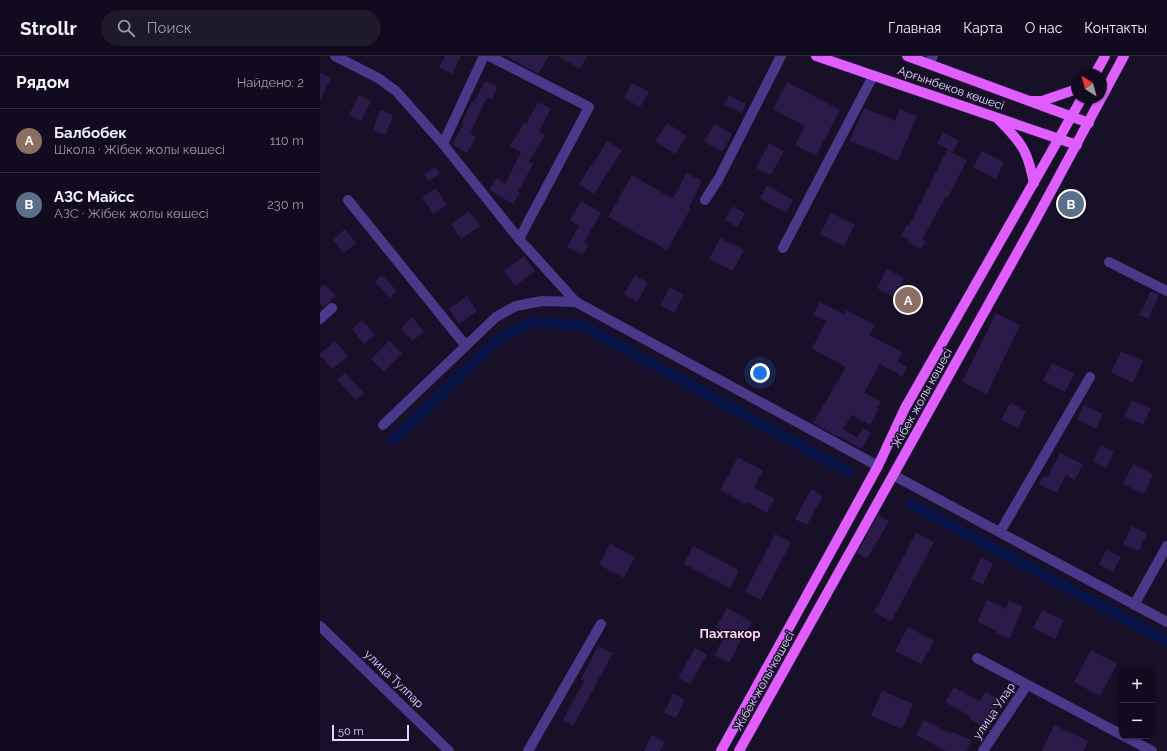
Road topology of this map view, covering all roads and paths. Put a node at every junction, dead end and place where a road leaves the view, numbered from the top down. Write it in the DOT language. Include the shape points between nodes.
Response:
graph roads {
  1 [pos="335,56"];
  2 [pos="484,56"];
  3 [pos="489,56"];
  4 [pos="781,56"];
  5 [pos="816,56"];
  6 [pos="907,56"];
  7 [pos="1105,56"];
  8 [pos="1124,56"];
  9 [pos="931,60"];
  10 [pos="1098,68"];
  11 [pos="873,76"];
  12 [pos="1071,91"];
  13 [pos="1032,101"];
  14 [pos="1079,104"];
  15 [pos="1072,116"];
  16 [pos="996,117"];
  17 [pos="1089,123"];
  18 [pos="1059,139"];
  19 [pos="443,144"];
  20 [pos="1077,145"];
  21 [pos="1034,183"];
  22 [pos="348,200"];
  23 [pos="705,200"];
  24 [pos="518,240"];
  25 [pos="783,248"];
  26 [pos="1109,262"];
  27 [pos="1167,291"];
  28 [pos="576,302"];
  29 [pos="332,308"];
  30 [pos="320,319"];
  31 [pos="466,346"];
  32 [pos="1090,377"];
  33 [pos="383,425"];
  34 [pos="878,466"];
  35 [pos="893,475"];
  36 [pos="1000,532"];
  37 [pos="1167,546"];
  38 [pos="1134,605"];
  39 [pos="1167,622"];
  40 [pos="601,624"];
  41 [pos="320,626"];
  42 [pos="977,658"];
  43 [pos="1027,684"];
  44 [pos="1119,734"];
  45 [pos="1129,739"];
  46 [pos="449,751"];
  47 [pos="528,751"];
  48 [pos="721,751"];
  49 [pos="739,751"];
  50 [pos="983,751"];
  51 [pos="1152,751"];
  1 -- 19 [label="street" via="378,78 396,91"];
  2 -- 19 [label="street"];
  3 -- 24 [label="street" via="589,108"];
  4 -- 23 [label="street" via="719,178"];
  5 -- 11 [label="main road, Арғынбеков көшесі"];
  6 -- 9 [label="main road, Арғынбеков көшесі"];
  7 -- 10 [label="main road"];
  8 -- 17 [label="main road, Жібек жолы көшесі"];
  9 -- 13 [label="main road, Арғынбеков көшесі"];
  11 -- 16 [label="main road, Арғынбеков көшесі"];
  11 -- 25 [label="street"];
  12 -- 13 [label="main road" via="1048,99"];
  13 -- 15 [label="main road, Арғынбеков көшесі"];
  14 -- 15 [label="main road, Жібек жолы көшесі"];
  15 -- 17 [label="main road, Арғынбеков көшесі"];
  15 -- 18 [label="main road, Жібек жолы көшесі"];
  16 -- 18 [label="main road, Арғынбеков көшесі"];
  16 -- 21 [label="main road" via="1023,148"];
  17 -- 20 [label="main road, Жібек жолы көшесі"];
  18 -- 20 [label="main road, Арғынбеков көшесі"];
  18 -- 21 [label="main road, Жібек жолы көшесі"];
  19 -- 24 [label="street"];
  20 -- 35 [label="main road, Жібек жолы көшесі"];
  21 -- 34 [label="main road, Жібек жолы көшесі" via="905,408"];
  22 -- 31 [label="street"];
  24 -- 28 [label="street"];
  26 -- 27 [label="street"];
  28 -- 31 [label="street" via="542,301 516,306 496,317"];
  28 -- 34 [label="street"];
  29 -- 30 [label="street"];
  31 -- 33 [label="street"];
  32 -- 36 [label="street"];
  34 -- 48 [label="main road, Жібек жолы көшесі"];
  35 -- 36 [label="street"];
  35 -- 49 [label="main road, Жібек жолы көшесі"];
  36 -- 38 [label="street"];
  37 -- 38 [label="street"];
  38 -- 39 [label="street"];
  40 -- 47 [label="street"];
  41 -- 46 [label="street, улица Тулпар"];
  42 -- 43 [label="street"];
  43 -- 44 [label="street"];
  43 -- 50 [label="street, улица Улар"];
  45 -- 51 [label="street"];
}
